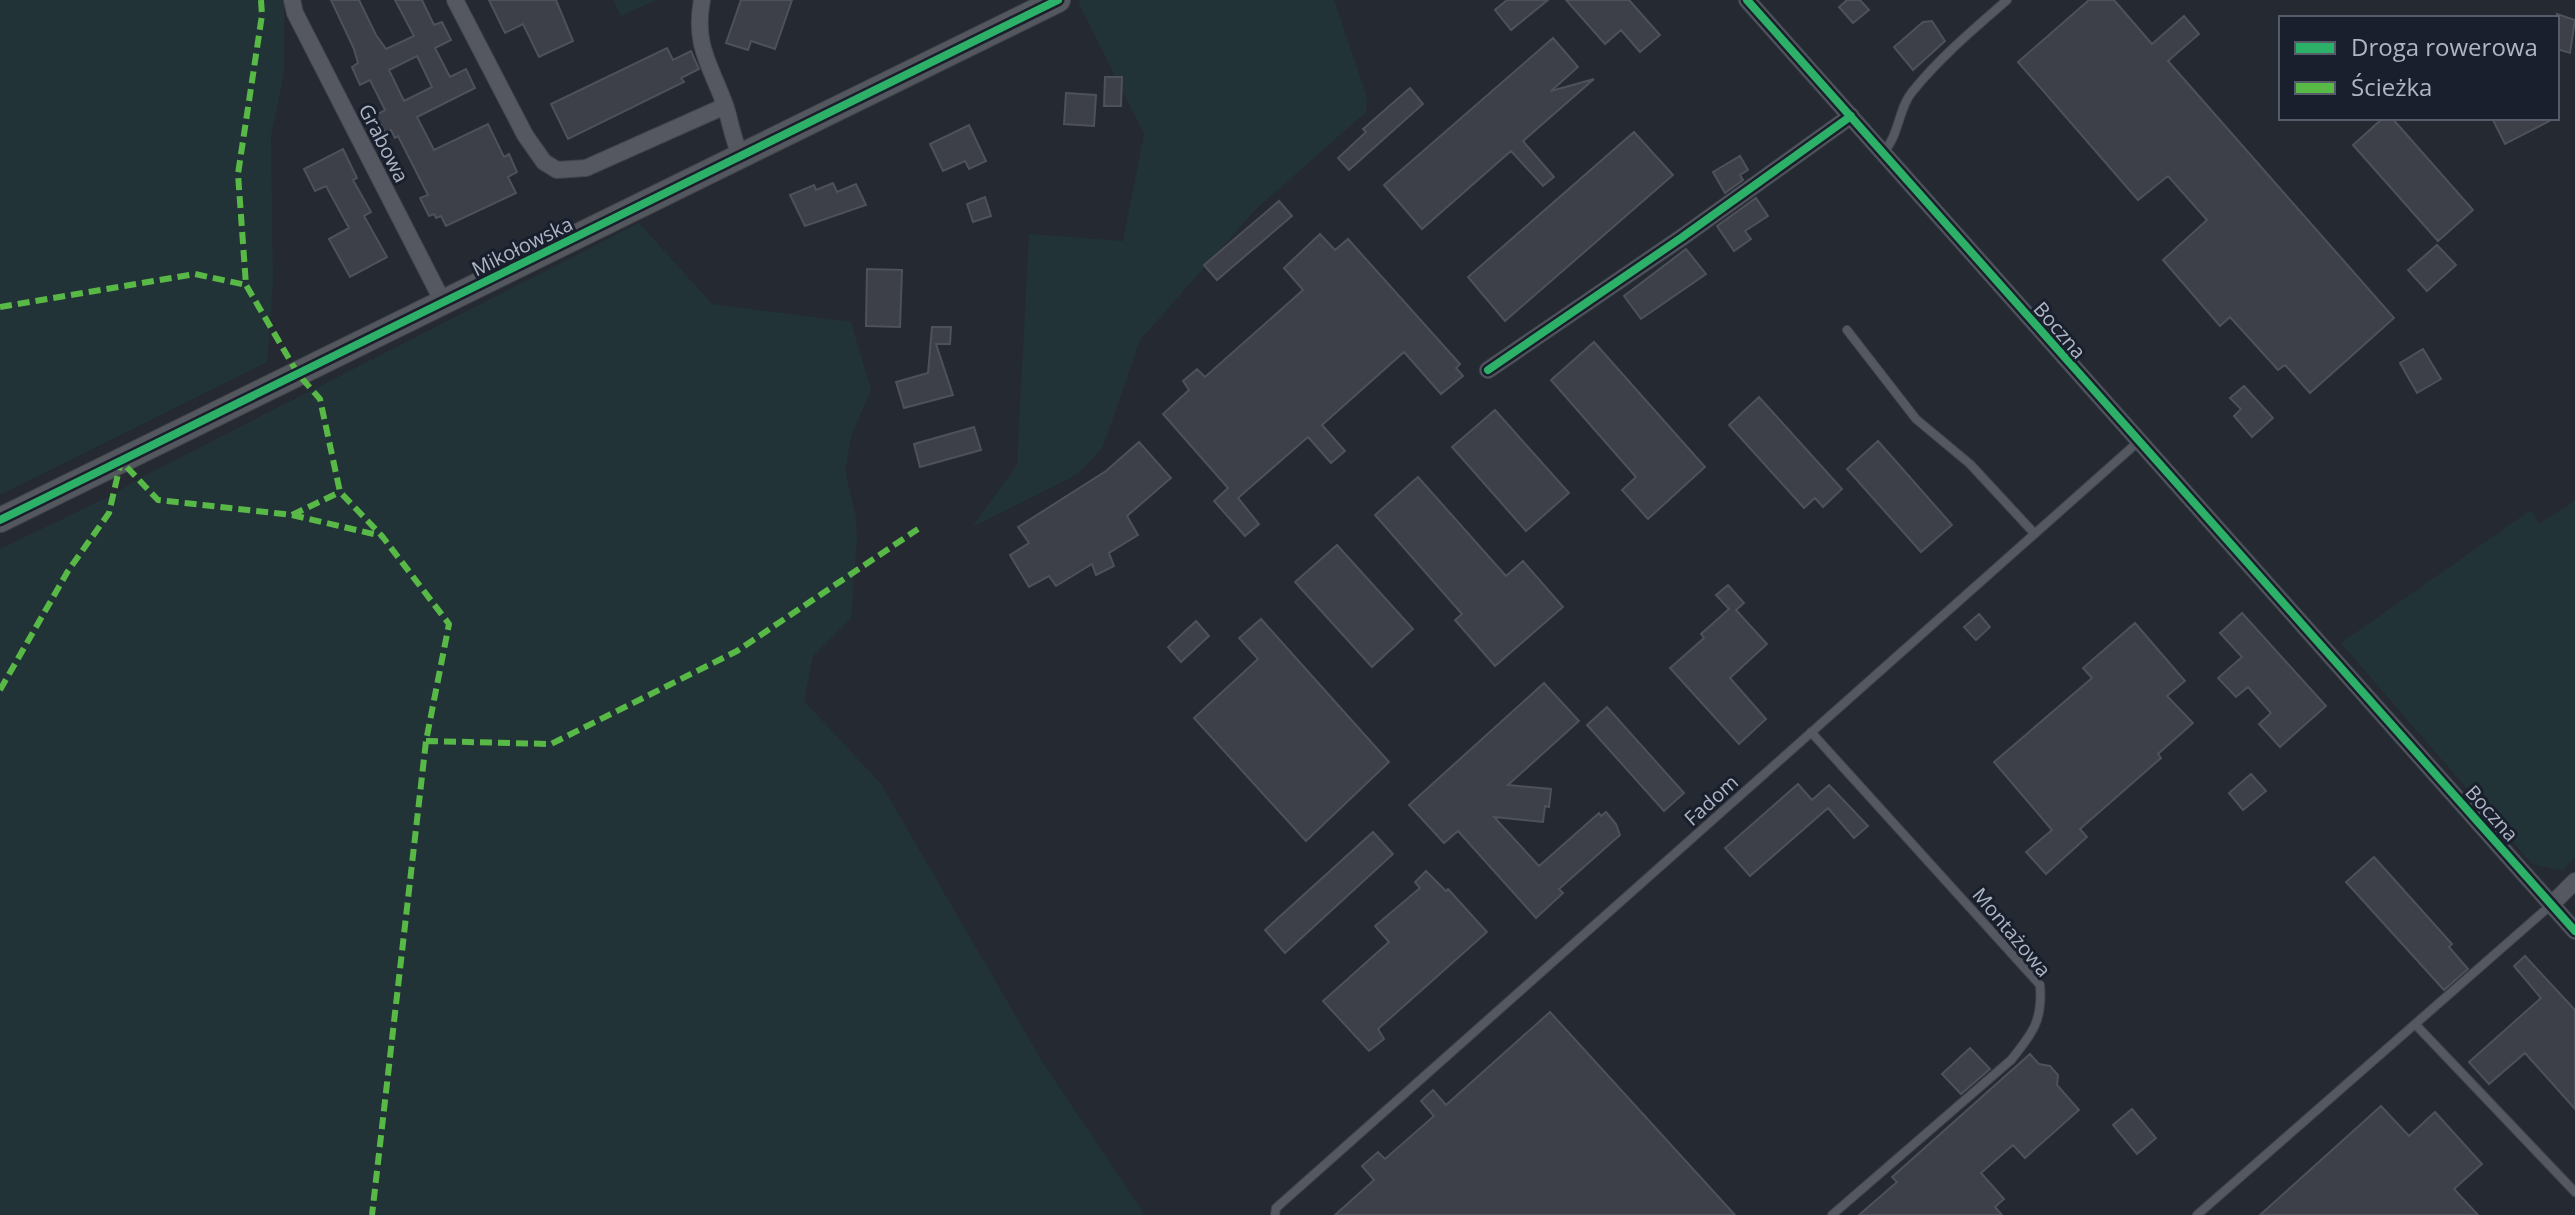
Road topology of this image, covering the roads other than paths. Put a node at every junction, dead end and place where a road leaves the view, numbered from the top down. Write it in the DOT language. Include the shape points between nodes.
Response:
graph roads {
  1 [pos="292,0"];
  2 [pos="455,0"];
  3 [pos="702,0"];
  4 [pos="1058,0"];
  5 [pos="1747,0"];
  6 [pos="2007,0"];
  7 [pos="725,106"];
  8 [pos="1851,116"];
  9 [pos="1883,153"];
  10 [pos="741,156"];
  11 [pos="443,302"];
  12 [pos="1847,330"];
  13 [pos="1488,370"];
  14 [pos="2138,442"];
  15 [pos="0,520"];
  16 [pos="2034,533"];
  17 [pos="1811,732"];
  18 [pos="2575,881"];
  19 [pos="2552,904"];
  20 [pos="2575,931"];
  21 [pos="2415,1024"];
  22 [pos="2575,1192"];
  23 [pos="1275,1215"];
  24 [pos="1832,1215"];
  25 [pos="2197,1215"];
  1 -- 11 [label="street, Grabowa"];
  2 -- 7 [label="street" via="525,135 544,162 557,170 586,168"];
  3 -- 7 [label="street" via="698,21 705,62"];
  4 -- 10 [label="street, Mikołowska"];
  5 -- 8 [label="street, Boczna"];
  6 -- 9 [label="lane" via="1909,95 1897,132"];
  7 -- 10 [label="street"];
  8 -- 9 [label="street, Boczna"];
  8 -- 13 [label="street"];
  9 -- 14 [label="street, Boczna"];
  10 -- 11 [label="street, Mikołowska"];
  11 -- 15 [label="street, Mikołowska"];
  12 -- 16 [label="lane" via="1916,419 1970,464"];
  14 -- 16 [label="lane, Fadom"];
  14 -- 19 [label="street, Boczna"];
  16 -- 17 [label="lane, Fadom"];
  17 -- 23 [label="lane, Fadom" via="1276,1208"];
  17 -- 24 [label="lane, Montażowa" via="2040,985 2042,1005 2034,1033 2011,1060"];
  18 -- 19 [label="street"];
  19 -- 20 [label="street, Boczna"];
  19 -- 21 [label="lane"];
  21 -- 22 [label="lane"];
  21 -- 25 [label="lane"];
}
